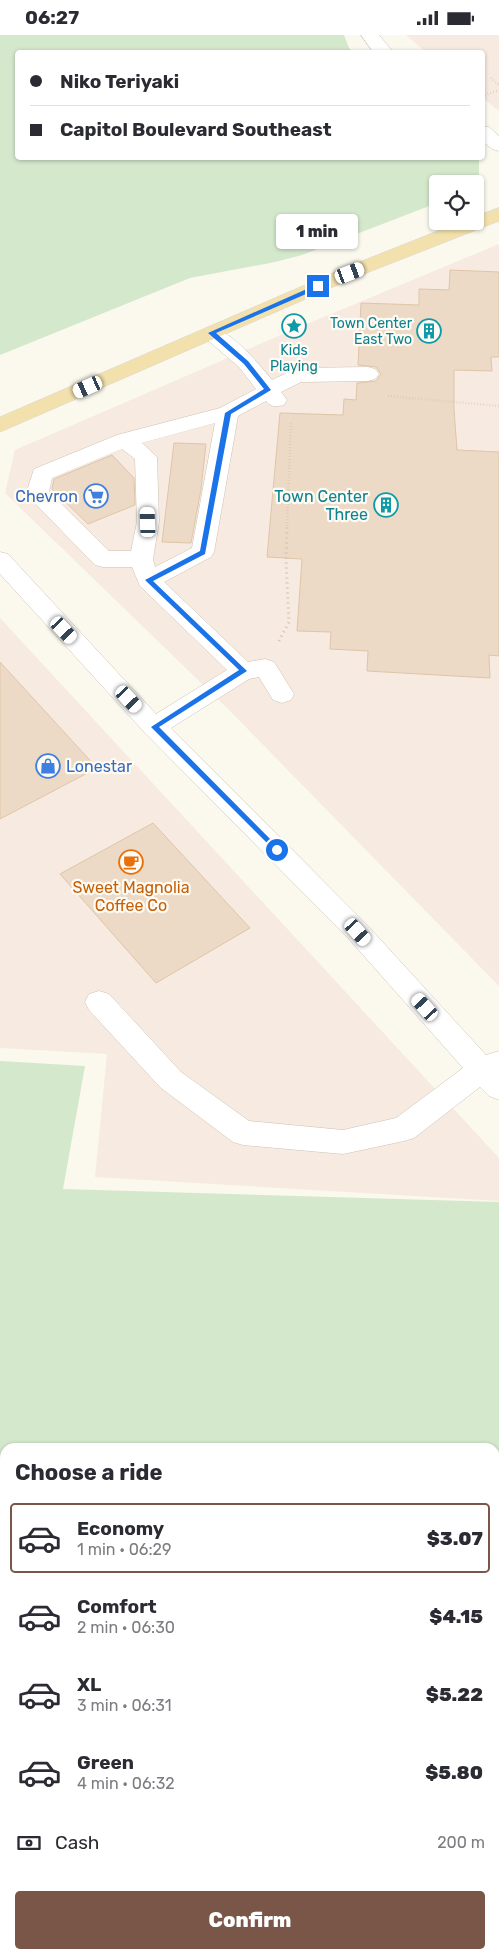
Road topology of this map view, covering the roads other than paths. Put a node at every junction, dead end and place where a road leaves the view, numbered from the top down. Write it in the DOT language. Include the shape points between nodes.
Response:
graph roads {
  1 [pos="370,35"];
  2 [pos="382,50"];
  3 [pos="485,133"];
  4 [pos="499,145"];
  5 [pos="499,215"];
  6 [pos="211,333"];
  7 [pos="368,374"];
  8 [pos="272,395"];
  9 [pos="228,413"];
  10 [pos="0,425"];
  11 [pos="125,440"];
  12 [pos="141,559"];
  13 [pos="0,560"];
  14 [pos="148,580"];
  15 [pos="254,670"];
  16 [pos="282,694"];
  17 [pos="154,727"];
  18 [pos="99,1001"];
  19 [pos="493,1073"];
  1 -- 2 [label="street"];
  3 -- 4 [label="street"];
  5 -- 6 [label="main road" via="350,273"];
  6 -- 8 [label="street" via="246,362"];
  6 -- 10 [label="main road"];
  7 -- 8 [label="street" via="297,375"];
  8 -- 9 [label="street"];
  9 -- 11 [label="street"];
  9 -- 14 [label="street" via="203,552"];
  11 -- 12 [label="street" via="146,457 148,522"];
  11 -- 12 [label="street" via="42,474 37,494 103,559"];
  12 -- 14 [label="street"];
  13 -- 17 [label="street"];
  14 -- 15 [label="street"];
  15 -- 16 [label="street"];
  15 -- 17 [label="street"];
  17 -- 19 [label="street"];
  18 -- 19 [label="street" via="171,1079 243,1133 342,1142 404,1129"];
}
